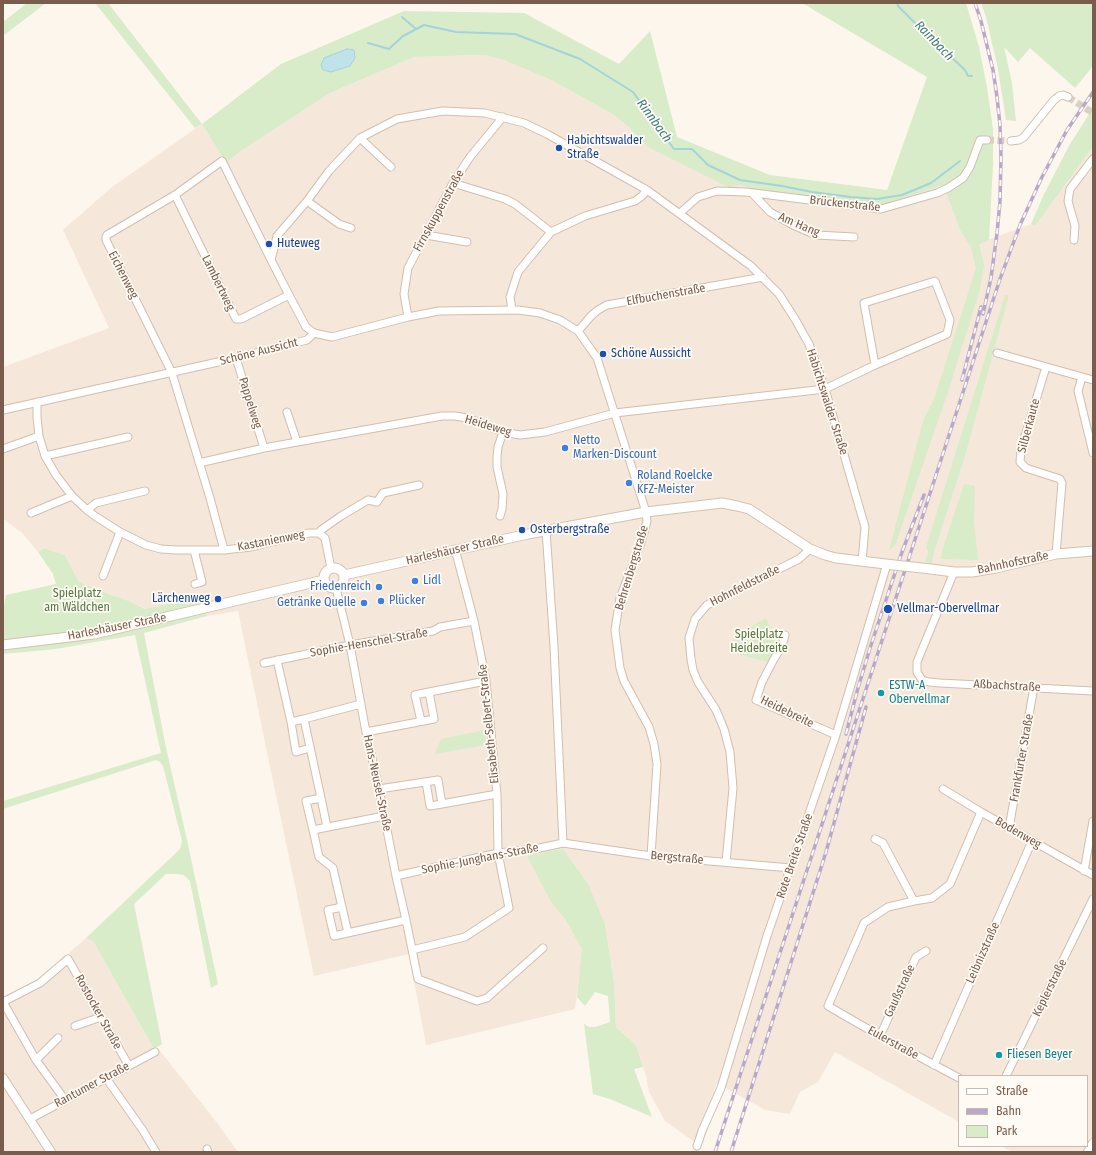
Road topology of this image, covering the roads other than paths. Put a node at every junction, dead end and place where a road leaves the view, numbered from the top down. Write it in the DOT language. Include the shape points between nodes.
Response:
graph roads {
  1 [pos="1068,97"];
  2 [pos="503,117"];
  3 [pos="360,138"];
  4 [pos="987,140"];
  5 [pos="1011,140"];
  6 [pos="1093,159"];
  7 [pos="391,167"];
  8 [pos="453,183"];
  9 [pos="647,190"];
  10 [pos="752,193"];
  11 [pos="175,195"];
  12 [pos="307,201"];
  13 [pos="680,213"];
  14 [pos="351,228"];
  15 [pos="551,232"];
  16 [pos="426,235"];
  17 [pos="854,237"];
  18 [pos="1074,240"];
  19 [pos="467,242"];
  20 [pos="271,260"];
  21 [pos="763,278"];
  22 [pos="289,295"];
  23 [pos="512,310"];
  24 [pos="408,317"];
  25 [pos="578,331"];
  26 [pos="314,333"];
  27 [pos="997,353"];
  28 [pos="236,358"];
  29 [pos="875,365"];
  30 [pos="1046,366"];
  31 [pos="172,372"];
  32 [pos="1082,377"];
  33 [pos="1093,380"];
  34 [pos="825,389"];
  35 [pos="37,402"];
  36 [pos="3,410"];
  37 [pos="287,412"];
  38 [pos="615,413"];
  39 [pos="503,432"];
  40 [pos="39,436"];
  41 [pos="128,437"];
  42 [pos="296,442"];
  43 [pos="264,448"];
  44 [pos="3,449"];
  45 [pos="1093,453"];
  46 [pos="45,456"];
  47 [pos="199,463"];
  48 [pos="418,485"];
  49 [pos="144,491"];
  50 [pos="72,496"];
  51 [pos="87,510"];
  52 [pos="646,512"];
  53 [pos="31,513"];
  54 [pos="500,516"];
  55 [pos="546,530"];
  56 [pos="120,532"];
  57 [pos="319,533"];
  58 [pos="455,549"];
  59 [pos="810,549"];
  60 [pos="194,550"];
  61 [pos="224,550"];
  62 [pos="1093,551"];
  63 [pos="1056,554"];
  64 [pos="862,562"];
  65 [pos="890,564"];
  66 [pos="332,568"];
  67 [pos="954,572"];
  68 [pos="344,575"];
  69 [pos="103,576"];
  70 [pos="324,579"];
  71 [pos="195,584"];
  72 [pos="336,588"];
  73 [pos="474,622"];
  74 [pos="786,635"];
  75 [pos="3,645"];
  76 [pos="350,645"];
  77 [pos="277,660"];
  78 [pos="264,663"];
  79 [pos="486,680"];
  80 [pos="1034,687"];
  81 [pos="1093,690"];
  82 [pos="429,692"];
  83 [pos="361,704"];
  84 [pos="304,719"];
  85 [pos="420,721"];
  86 [pos="291,722"];
  87 [pos="366,732"];
  88 [pos="836,735"];
  89 [pos="310,748"];
  90 [pos="426,782"];
  91 [pos="379,789"];
  92 [pos="943,789"];
  93 [pos="497,794"];
  94 [pos="321,798"];
  95 [pos="442,804"];
  96 [pos="980,812"];
  97 [pos="384,816"];
  98 [pos="1093,821"];
  99 [pos="327,827"];
  100 [pos="1009,828"];
  101 [pos="313,830"];
  102 [pos="875,840"];
  103 [pos="1032,841"];
  104 [pos="563,843"];
  105 [pos="498,853"];
  106 [pos="651,856"];
  107 [pos="726,862"];
  108 [pos="791,868"];
  109 [pos="1084,870"];
  110 [pos="1093,875"];
  111 [pos="396,876"];
  112 [pos="1093,900"];
  113 [pos="914,901"];
  114 [pos="342,907"];
  115 [pos="406,920"];
  116 [pos="348,933"];
  117 [pos="543,948"];
  118 [pos="412,950"];
  119 [pos="926,951"];
  120 [pos="3,1002"];
  121 [pos="101,1017"];
  122 [pos="75,1026"];
  123 [pos="880,1036"];
  124 [pos="58,1038"];
  125 [pos="155,1052"];
  126 [pos="36,1060"];
  127 [pos="934,1065"];
  128 [pos="129,1066"];
  129 [pos="1006,1075"];
  130 [pos="958,1077"];
  131 [pos="3,1078"];
  132 [pos="106,1078"];
  133 [pos="65,1100"];
  134 [pos="30,1119"];
  135 [pos="1093,1143"];
  136 [pos="697,1146"];
  137 [pos="51,1152"];
  138 [pos="156,1152"];
  139 [pos="1088,1152"];
  1 -- 5 [label="street" via="1058,96 1024,137"];
  2 -- 3 [label="street, Habichtswalder Straße" via="485,113 443,111 397,118"];
  2 -- 8 [label="street, Firnskuppenstraße" via="470,156"];
  2 -- 9 [label="street, Habichtswalder Straße" via="547,134"];
  3 -- 7 [label="street"];
  3 -- 12 [label="street, Habichtswalder Straße" via="329,171"];
  4 -- 10 [label="street, Brückenstraße" via="980,140 963,178 948,188 881,209"];
  6 -- 18 [label="street" via="1070,189 1068,201 1074,226"];
  8 -- 15 [label="street" via="505,199"];
  8 -- 16 [label="street, Firnskuppenstraße"];
  9 -- 13 [label="street, Habichtswalder Straße"];
  9 -- 15 [label="street" via="635,201 586,216"];
  10 -- 13 [label="street, Brückenstraße" via="717,191 698,196"];
  10 -- 17 [label="street, Am Hang" via="770,212 816,235"];
  11 -- 20 [label="street, Eichenweg" via="222,161"];
  11 -- 22 [label="street, Lambertweg" via="236,318 241,319"];
  11 -- 31 [label="street, Eichenweg" via="107,234 106,237"];
  12 -- 14 [label="street" via="339,224"];
  12 -- 20 [label="street, Habichtswalder Straße" via="277,236"];
  13 -- 21 [label="street, Habichtswalder Straße" via="752,266"];
  15 -- 23 [label="street" via="518,272 510,297"];
  16 -- 19 [label="street"];
  16 -- 24 [label="street, Firnskuppenstraße" via="408,268 404,294"];
  20 -- 22 [label="street"];
  21 -- 25 [label="street, Elfbuchenstraße" via="607,305 590,316"];
  21 -- 34 [label="street, Habichtswalder Straße" via="779,294 809,344"];
  22 -- 26 [label="street" via="306,327"];
  23 -- 24 [label="street, Schöne Aussicht" via="439,311"];
  23 -- 25 [label="street, Schöne Aussicht" via="540,313 560,320"];
  24 -- 26 [label="street, Schöne Aussicht" via="332,337"];
  25 -- 38 [label="street, Schöne Aussicht" via="597,358"];
  26 -- 28 [label="street, Schöne Aussicht" via="307,340"];
  27 -- 30 [label="street"];
  28 -- 31 [label="street, Schöne Aussicht"];
  28 -- 43 [label="street, Pappelweg"];
  29 -- 29 [label="street, Heideweg" via="947,334 950,320 935,281 864,303"];
  29 -- 34 [label="street, Heideweg"];
  30 -- 32 [label="street"];
  30 -- 63 [label="street, Silberkaute" via="1021,449 1020,462 1026,468 1060,479 1062,483"];
  31 -- 35 [label="street, Schöne Aussicht"];
  31 -- 47 [label="street"];
  32 -- 33 [label="street"];
  32 -- 45 [label="street" via="1078,391"];
  34 -- 38 [label="street, Heideweg"];
  34 -- 64 [label="street, Habichtswalder Straße" via="865,527"];
  35 -- 36 [label="street, Schöne Aussicht"];
  35 -- 40 [label="street, Kastanienweg"];
  37 -- 42 [label="street"];
  38 -- 39 [label="street, Heideweg" via="545,432 520,435"];
  38 -- 52 [label="street, Schöne Aussicht"];
  39 -- 42 [label="street, Heideweg" via="467,418 442,416"];
  39 -- 54 [label="street" via="497,457 503,494"];
  40 -- 44 [label="street"];
  40 -- 46 [label="street, Kastanienweg"];
  41 -- 46 [label="street"];
  42 -- 43 [label="street, Heideweg"];
  43 -- 47 [label="street, Heideweg"];
  46 -- 50 [label="street, Kastanienweg"];
  47 -- 61 [label="street, Kastanienweg"];
  48 -- 57 [label="street, Kastanienweg" via="383,493 377,502 368,500"];
  49 -- 51 [label="street" via="96,502"];
  50 -- 51 [label="street, Kastanienweg"];
  50 -- 53 [label="street"];
  51 -- 56 [label="street, Kastanienweg"];
  52 -- 55 [label="main road, Harleshäuser Straße"];
  52 -- 59 [label="main road, Harleshäuser Straße" via="722,503 736,506 749,509"];
  52 -- 106 [label="street, Behrenbergstraße" via="647,521 641,543 620,598 615,630 624,681 649,727 655,750 657,764"];
  55 -- 58 [label="main road, Harleshäuser Straße"];
  55 -- 104 [label="street"];
  56 -- 60 [label="street, Kastanienweg" via="146,545 161,549"];
  56 -- 69 [label="street"];
  57 -- 61 [label="street, Kastanienweg"];
  57 -- 66 [label="street, Kastanienweg" via="325,538"];
  58 -- 68 [label="main road, Harleshäuser Straße"];
  58 -- 73 [label="street, Elisabeth-Selbert-Straße"];
  59 -- 64 [label="main road, Harleshäuser Straße" via="836,558"];
  59 -- 107 [label="street, Hohnfeldstraße" via="799,559 707,605 695,619 689,638 693,670 716,710 730,752 733,788"];
  60 -- 61 [label="street, Kastanienweg"];
  60 -- 71 [label="street" via="202,582"];
  62 -- 63 [label="main road, Bahnhofstraße"];
  63 -- 67 [label="main road, Bahnhofstraße" via="996,568"];
  64 -- 65 [label="main road, Bahnhofstraße"];
  65 -- 67 [label="main road, Bahnhofstraße, bridge"];
  65 -- 88 [label="street, Rote Breite Straße"];
  66 -- 68 [label="main road" via="339,569"];
  66 -- 70 [label="main road" via="327,570"];
  67 -- 80 [label="street, Aßbachstraße" via="917,662 922,680"];
  68 -- 72 [label="main road" via="343,583"];
  70 -- 72 [label="main road" via="328,586"];
  70 -- 75 [label="main road, Harleshäuser Straße" via="94,634"];
  72 -- 76 [label="street, Hans-Neusel-Straße"];
  73 -- 76 [label="street, Sophie-Henschel-Straße"];
  73 -- 79 [label="street, Elisabeth-Selbert-Straße"];
  74 -- 88 [label="street, Heidebreite" via="762,682 756,700"];
  76 -- 77 [label="street, Sophie-Henschel-Straße"];
  76 -- 83 [label="street, Hans-Neusel-Straße"];
  77 -- 78 [label="street, Sophie-Henschel-Straße"];
  77 -- 86 [label="street"];
  79 -- 82 [label="street"];
  79 -- 93 [label="street, Elisabeth-Selbert-Straße"];
  80 -- 81 [label="street, Aßbachstraße"];
  80 -- 100 [label="street, Frankfurter Straße"];
  82 -- 85 [label="street" via="415,695"];
  82 -- 85 [label="street" via="434,719"];
  83 -- 84 [label="street"];
  83 -- 87 [label="street, Hans-Neusel-Straße"];
  84 -- 86 [label="street"];
  84 -- 89 [label="street"];
  85 -- 87 [label="street"];
  86 -- 89 [label="street" via="296,752"];
  87 -- 91 [label="street, Hans-Neusel-Straße"];
  88 -- 108 [label="street, Rote Breite Straße"];
  89 -- 94 [label="street"];
  90 -- 91 [label="street"];
  90 -- 95 [label="street" via="438,780"];
  90 -- 95 [label="street" via="430,806"];
  91 -- 97 [label="street, Hans-Neusel-Straße"];
  92 -- 96 [label="street, Bodenweg"];
  93 -- 95 [label="street"];
  93 -- 105 [label="street, Elisabeth-Selbert-Straße"];
  94 -- 99 [label="street"];
  94 -- 101 [label="street" via="306,801"];
  96 -- 100 [label="street, Bodenweg"];
  96 -- 113 [label="street" via="950,884 932,898"];
  97 -- 99 [label="street"];
  97 -- 111 [label="street, Hans-Neusel-Straße"];
  98 -- 109 [label="street"];
  99 -- 101 [label="street"];
  100 -- 103 [label="street, Bodenweg"];
  101 -- 114 [label="street" via="319,857 333,868"];
  102 -- 113 [label="street" via="883,843"];
  103 -- 109 [label="street, Bodenweg"];
  103 -- 127 [label="street, Leibnizstraße"];
  104 -- 105 [label="street, Sophie-Junghans-Straße"];
  104 -- 106 [label="street, Bergstraße"];
  105 -- 111 [label="street, Sophie-Junghans-Straße"];
  105 -- 118 [label="street, Elisabeth-Selbert-Straße" via="510,908 466,937"];
  106 -- 107 [label="street, Bergstraße"];
  107 -- 108 [label="street, Bergstraße"];
  108 -- 136 [label="street, Rote Breite Straße" via="767,936 721,1088"];
  109 -- 110 [label="street, Bodenweg"];
  111 -- 115 [label="street, Hans-Neusel-Straße"];
  112 -- 129 [label="street, Keplerstraße"];
  113 -- 123 [label="street, Eulerstraße" via="888,907 864,923 828,1006"];
  114 -- 116 [label="street"];
  114 -- 116 [label="street" via="328,910 334,936"];
  115 -- 116 [label="street"];
  115 -- 118 [label="street, Hans-Neusel-Straße"];
  117 -- 118 [label="street, Hans-Neusel-Straße" via="487,998 477,1001 418,979"];
  119 -- 123 [label="street, Gaußstraße" via="916,957"];
  120 -- 121 [label="street, Rostocker Straße" via="40,983 68,958"];
  120 -- 126 [label="street"];
  121 -- 122 [label="street"];
  121 -- 128 [label="street, Rostocker Straße"];
  123 -- 127 [label="street, Eulerstraße"];
  124 -- 126 [label="street"];
  125 -- 128 [label="street, Rantumer Straße"];
  126 -- 133 [label="street"];
  127 -- 130 [label="street, Eulerstraße"];
  128 -- 132 [label="street, Rantumer Straße"];
  131 -- 134 [label="street"];
  132 -- 133 [label="street, Rantumer Straße"];
  132 -- 138 [label="street"];
  133 -- 134 [label="street, Rantumer Straße"];
  134 -- 137 [label="street"];
  135 -- 139 [label="street"];
}
